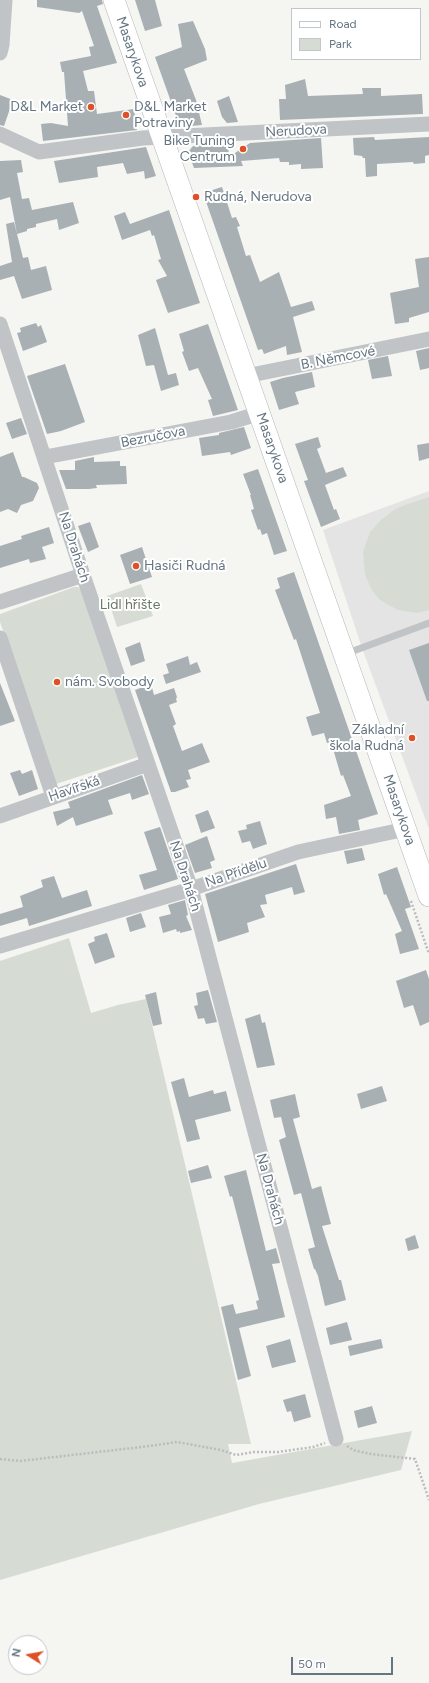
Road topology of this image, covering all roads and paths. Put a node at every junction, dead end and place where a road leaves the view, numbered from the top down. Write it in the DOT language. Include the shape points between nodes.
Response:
graph roads {
  1 [pos="5,0"];
  2 [pos="114,0"];
  3 [pos="0,53"];
  4 [pos="429,124"];
  5 [pos="0,134"];
  6 [pos="163,138"];
  7 [pos="0,324"];
  8 [pos="429,339"];
  9 [pos="7,365"];
  10 [pos="246,376"];
  11 [pos="260,414"];
  12 [pos="45,458"];
  13 [pos="83,575"];
  14 [pos="0,602"];
  15 [pos="429,623"];
  16 [pos="0,638"];
  17 [pos="344,654"];
  18 [pos="148,764"];
  19 [pos="53,796"];
  20 [pos="0,816"];
  21 [pos="406,829"];
  22 [pos="191,889"];
  23 [pos="429,896"];
  24 [pos="0,946"];
  25 [pos="336,1439"];
  26 [pos="0,1459"];
  27 [pos="429,1500"];
  1 -- 3 [label="street"];
  2 -- 6 [label="main road, Masarykova"];
  4 -- 6 [label="street, Nerudova"];
  5 -- 6 [label="street, Nerudova" via="39,152 143,138"];
  6 -- 10 [label="main road, Masarykova"];
  7 -- 9 [label="street, Na Drahách"];
  8 -- 10 [label="street, B. Němcové"];
  9 -- 12 [label="street, Na Drahách"];
  10 -- 11 [label="main road, Masarykova"];
  11 -- 12 [label="street, Bezručova" via="231,422"];
  11 -- 17 [label="main road, Masarykova"];
  12 -- 13 [label="street, Na Drahách"];
  13 -- 14 [label="street"];
  13 -- 18 [label="street, Na Drahách"];
  15 -- 17 [label="lane"];
  16 -- 19 [label="street"];
  17 -- 21 [label="main road, Masarykova"];
  18 -- 19 [label="street, Havířská"];
  18 -- 22 [label="street, Na Drahách"];
  19 -- 20 [label="street, Havířská"];
  21 -- 22 [label="street, Na Přídělu" via="298,852"];
  21 -- 23 [label="main road, Masarykova"];
  22 -- 24 [label="street, Na Přídělu"];
  22 -- 25 [label="street, Na Drahách"];
  25 -- 26 [label="path" via="313,1447 236,1455 177,1442 20,1461"];
  25 -- 27 [label="path" via="353,1450 415,1459"];
}
